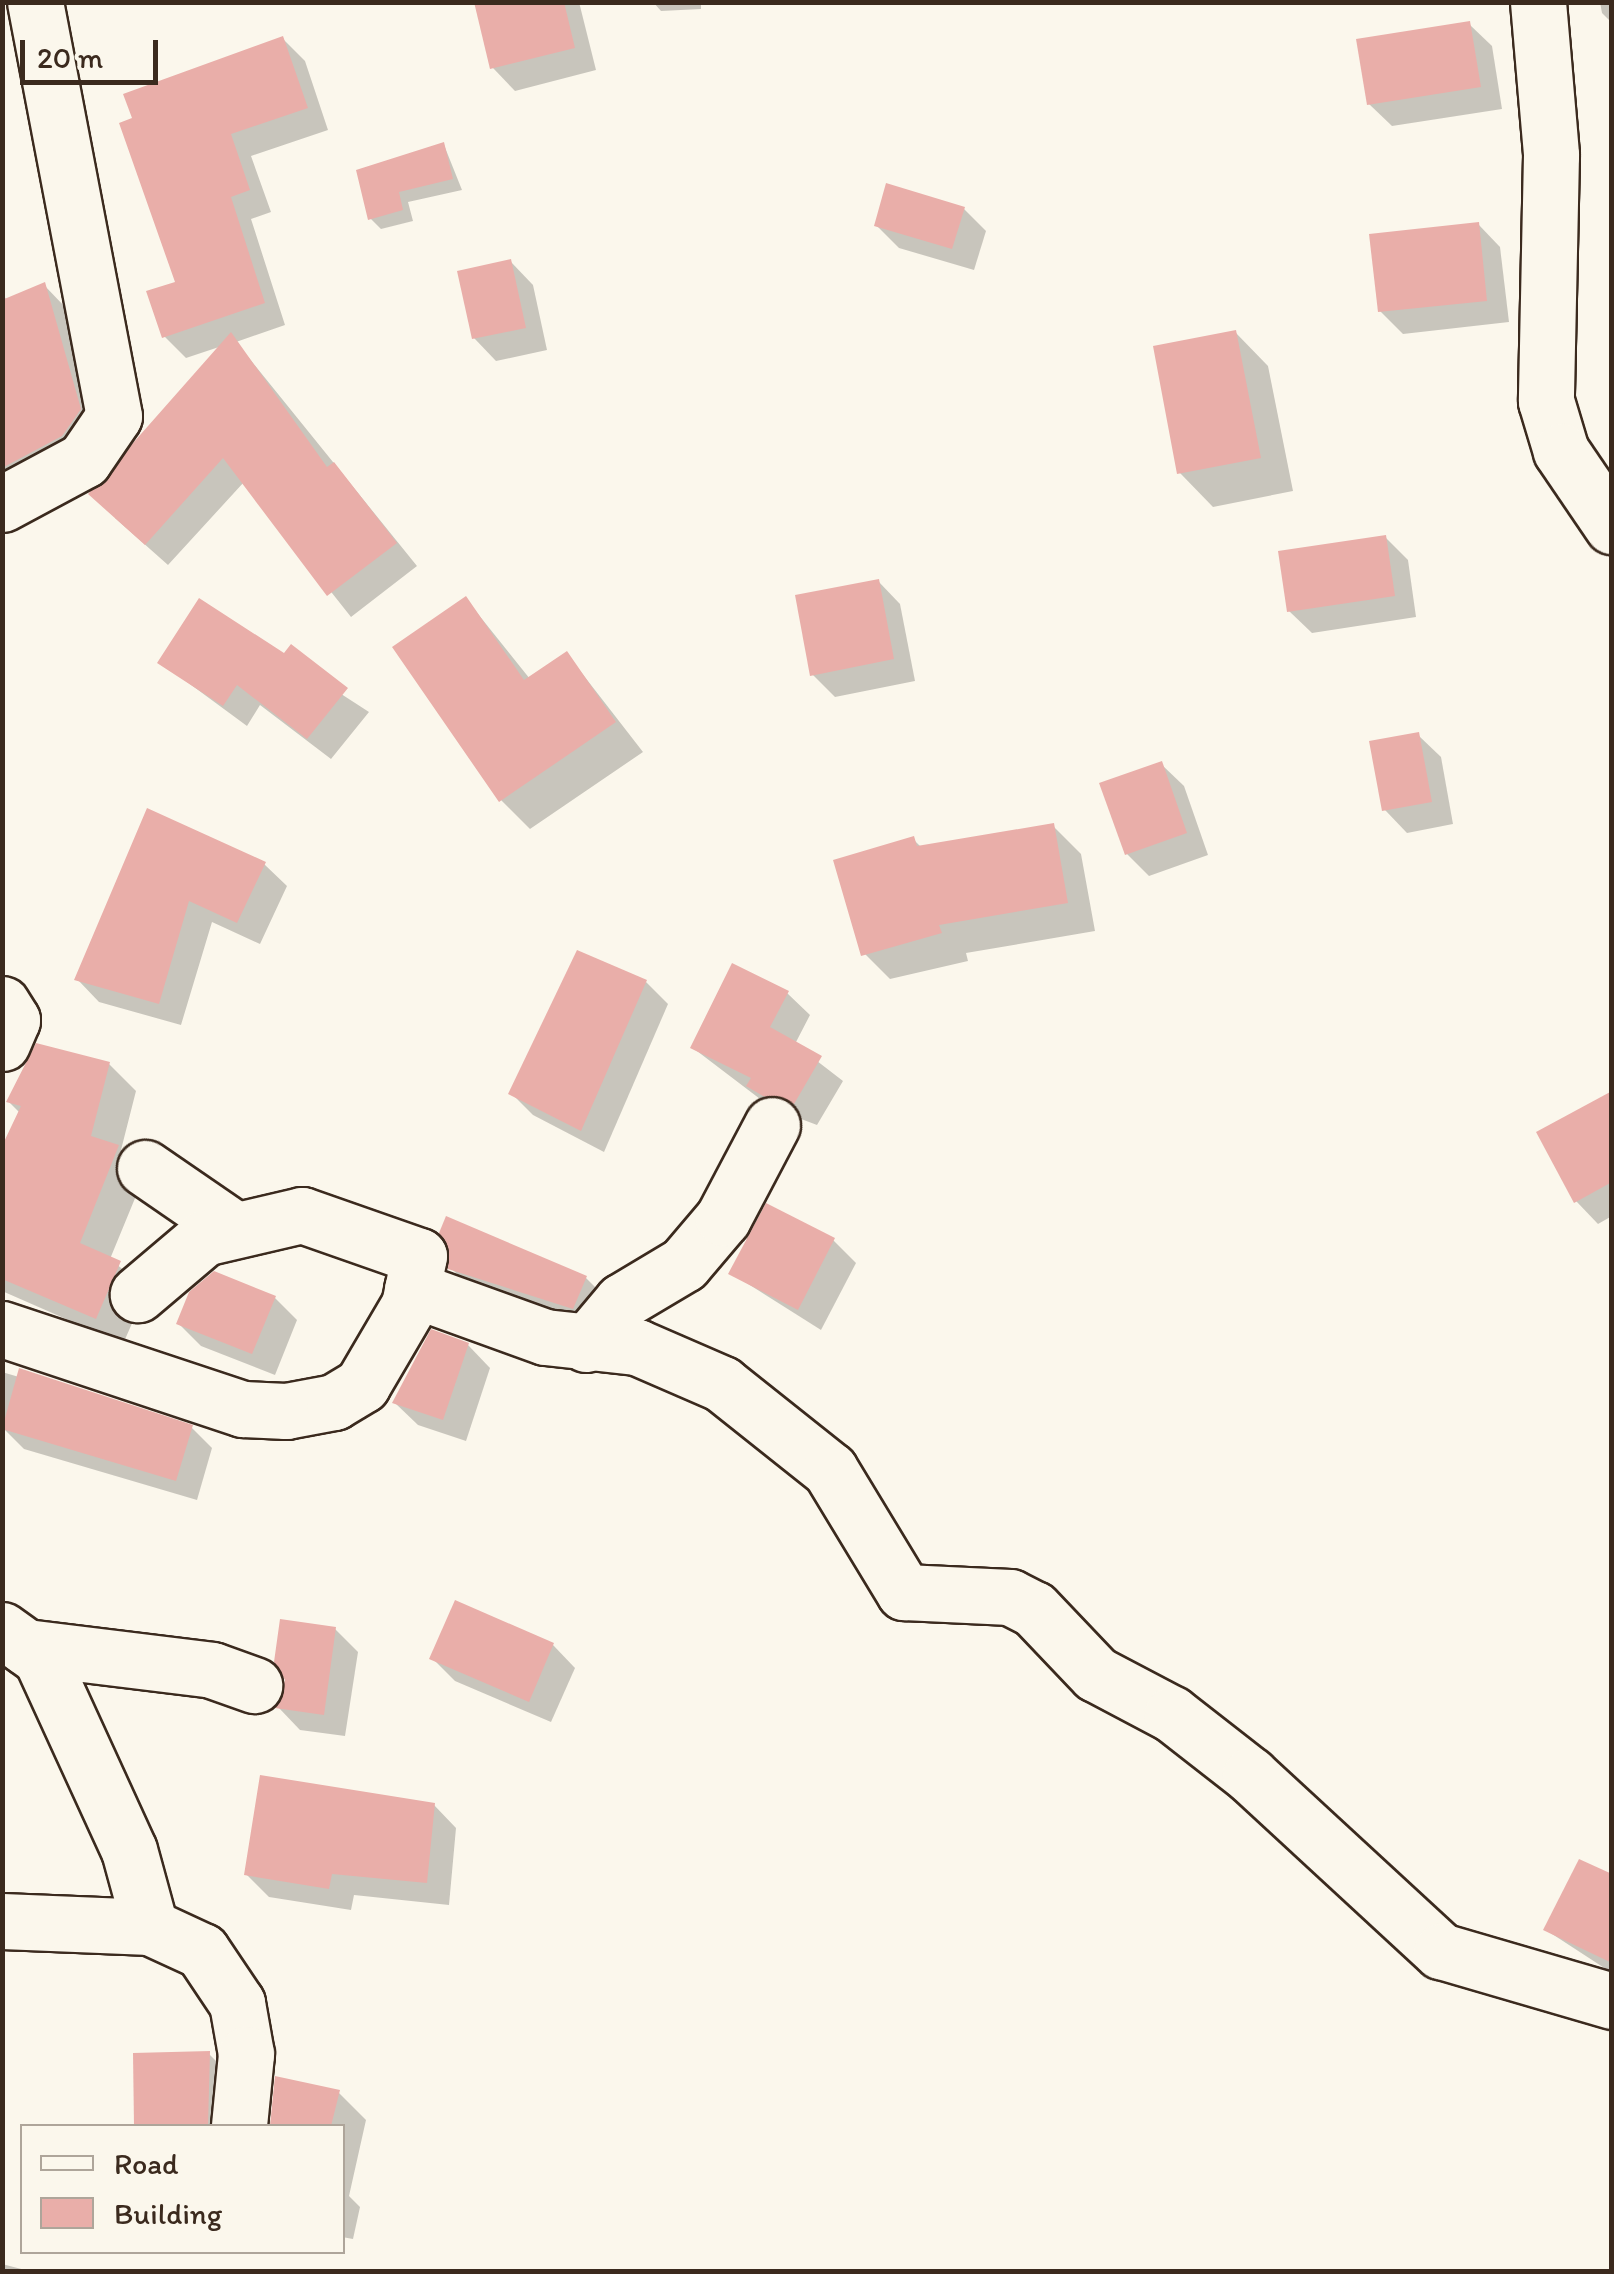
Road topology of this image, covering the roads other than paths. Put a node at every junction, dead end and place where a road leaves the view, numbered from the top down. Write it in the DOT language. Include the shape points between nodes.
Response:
graph roads {
  1 [pos="36,2"];
  2 [pos="1538,2"];
  3 [pos="2,504"];
  4 [pos="1612,526"];
  5 [pos="2,1004"];
  6 [pos="2,1042"];
  7 [pos="772,1124"];
  8 [pos="145,1168"];
  9 [pos="230,1227"];
  10 [pos="412,1288"];
  11 [pos="138,1294"];
  12 [pos="2,1329"];
  13 [pos="586,1344"];
  14 [pos="14,1638"];
  15 [pos="254,1685"];
  16 [pos="2,1921"];
  17 [pos="150,1927"];
  18 [pos="1612,2002"];
  19 [pos="238,2124"];
  1 -- 3 [label="street" via="114,416 84,460"];
  2 -- 4 [label="street" via="1551,154 1546,401 1561,451"];
  5 -- 6 [label="street" via="12,1020"];
  7 -- 13 [label="street" via="723,1218 684,1264 622,1301"];
  8 -- 9 [label="street"];
  9 -- 10 [label="street" via="302,1215 341,1223 418,1256"];
  9 -- 11 [label="street"];
  10 -- 12 [label="street" via="362,1385 334,1402 286,1411 243,1408"];
  10 -- 13 [label="street"];
  13 -- 18 [label="street" via="637,1348 722,1384 830,1470 904,1592 1010,1597 1034,1610 1096,1674 1172,1714 1250,1775 1441,1951"];
  14 -- 15 [label="street" via="212,1670"];
  14 -- 17 [label="street" via="41,1658 130,1850"];
  16 -- 17 [label="street"];
  17 -- 19 [label="street" via="202,1951 237,2002 246,2054"];
}
